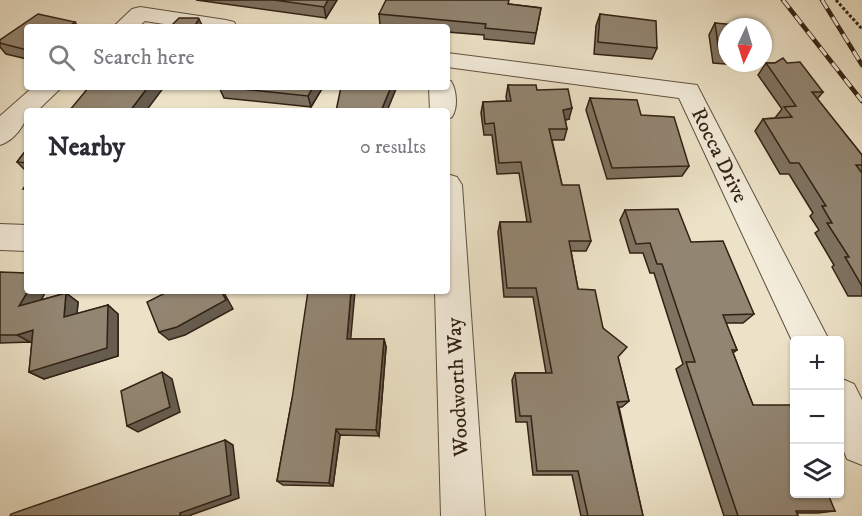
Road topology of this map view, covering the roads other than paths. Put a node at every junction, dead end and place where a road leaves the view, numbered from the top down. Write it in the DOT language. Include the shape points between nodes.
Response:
graph roads {
  1 [pos="128,24"];
  2 [pos="206,24"];
  3 [pos="450,60"];
  4 [pos="46,90"];
  5 [pos="442,90"];
  6 [pos="25,108"];
  7 [pos="443,108"];
  8 [pos="24,109"];
  9 [pos="0,135"];
  10 [pos="0,237"];
  11 [pos="24,238"];
  12 [pos="450,247"];
  13 [pos="809,336"];
  14 [pos="844,406"];
  15 [pos="862,444"];
  16 [pos="463,516"];
  1 -- 2 [label="street" via="140,14"];
  3 -- 13 [label="street, Rocca Drive" via="688,91"];
  4 -- 6 [label="street"];
  5 -- 7 [label="street"];
  8 -- 9 [label="street"];
  10 -- 11 [label="street"];
  12 -- 16 [label="street, Woodworth Way"];
  14 -- 15 [label="street"];
}
